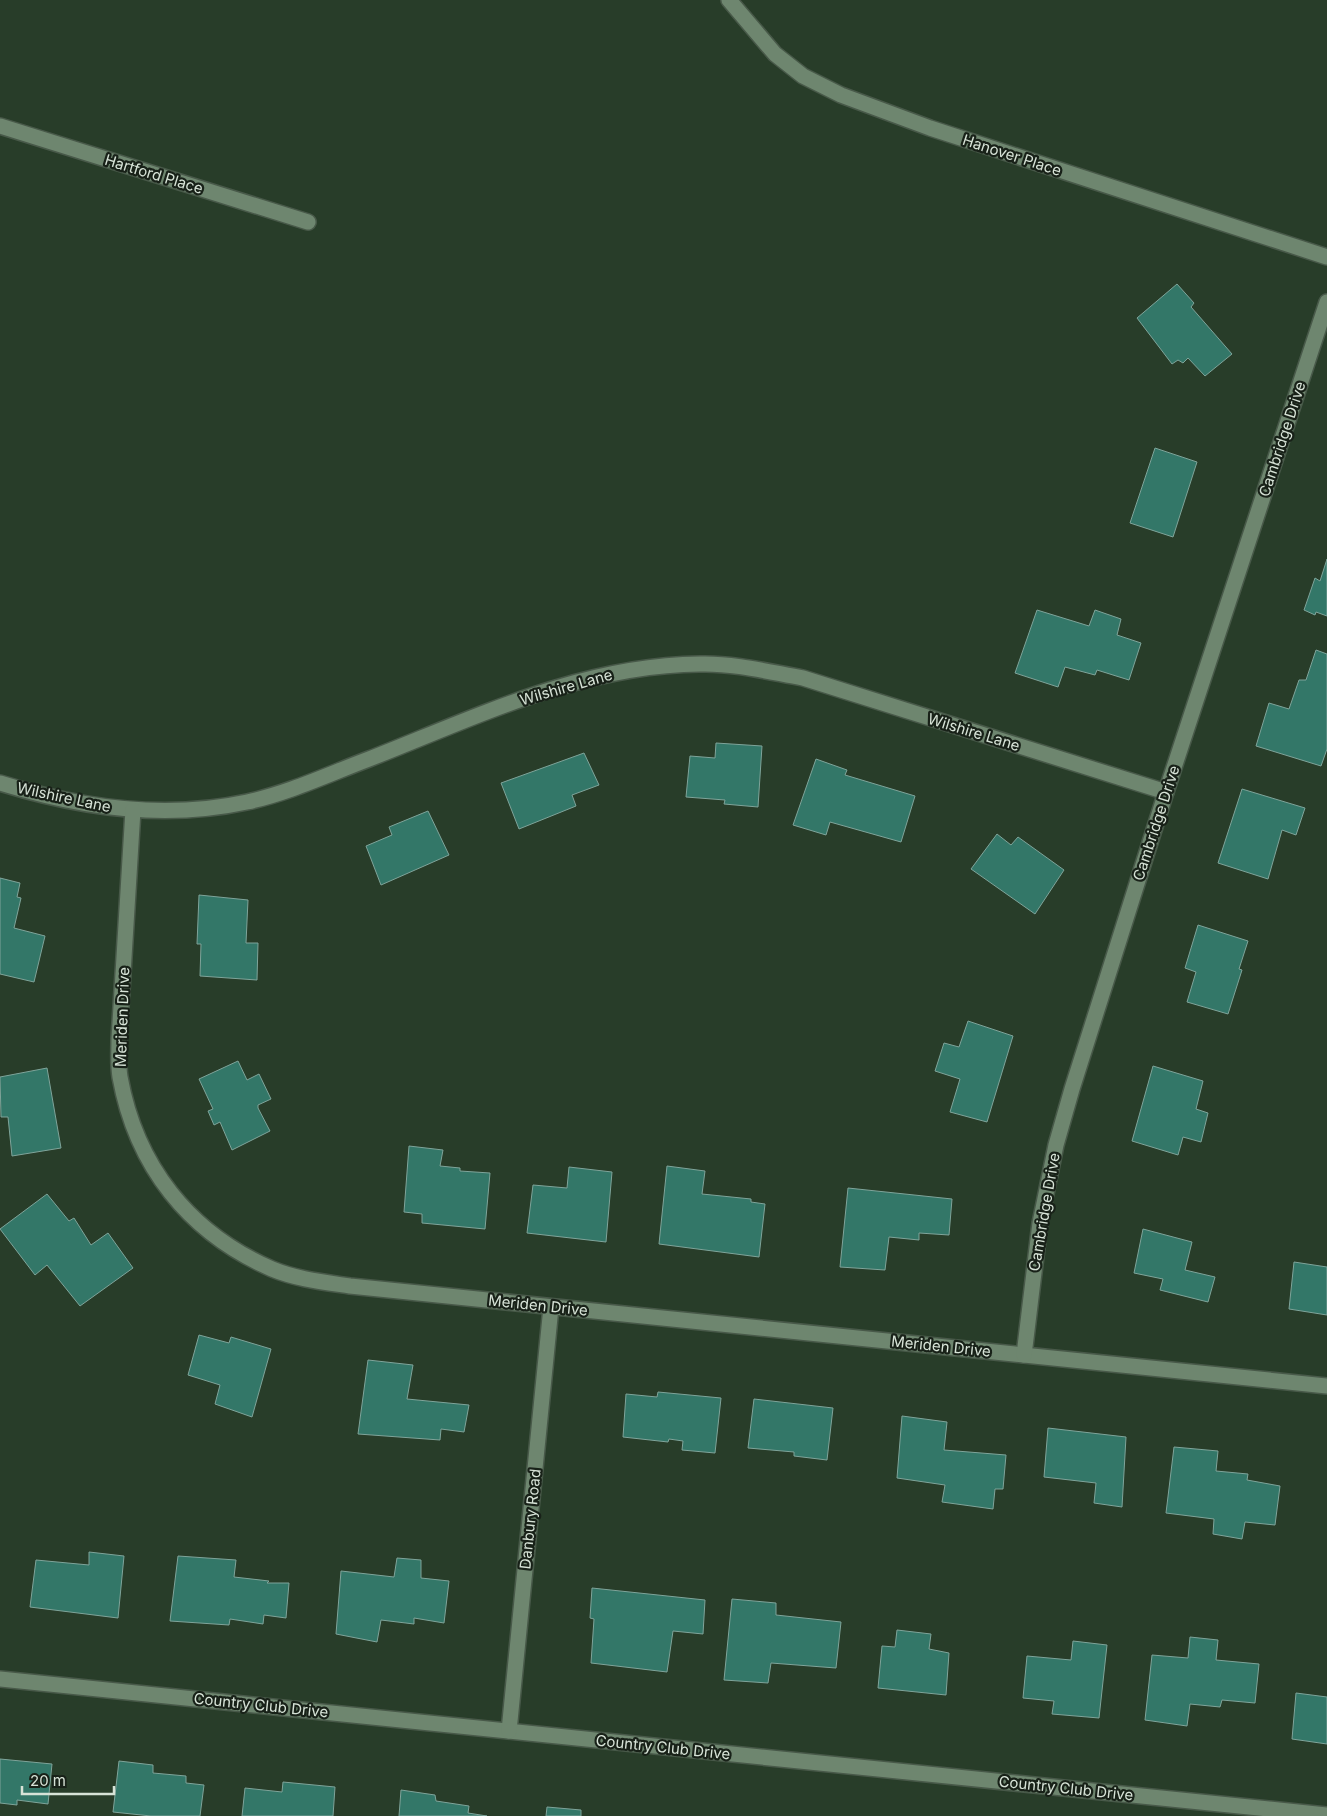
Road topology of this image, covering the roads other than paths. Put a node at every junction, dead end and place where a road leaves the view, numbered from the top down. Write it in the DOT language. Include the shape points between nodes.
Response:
graph roads {
  1 [pos="729,0"];
  2 [pos="0,126"];
  3 [pos="308,222"];
  4 [pos="1327,257"];
  5 [pos="1327,302"];
  6 [pos="0,782"];
  7 [pos="1166,792"];
  8 [pos="133,810"];
  9 [pos="551,1307"];
  10 [pos="1024,1355"];
  11 [pos="1327,1386"];
  12 [pos="0,1678"];
  13 [pos="509,1731"];
  14 [pos="1327,1815"];
  1 -- 4 [label="street, Hanover Place" via="775,54 803,76 841,95 930,128"];
  2 -- 3 [label="street, Hartford Place"];
  5 -- 7 [label="street, Cambridge Drive"];
  6 -- 8 [label="street, Wilshire Lane" via="78,803"];
  7 -- 8 [label="street, Wilshire Lane" via="803,678 750,668 702,664 650,666 594,676 541,692 302,785 248,802 170,811"];
  7 -- 10 [label="street, Cambridge Drive" via="1056,1145 1040,1223"];
  8 -- 9 [label="street, Meriden Drive" via="119,1039 120,1075 136,1134 176,1202 207,1231 236,1251 273,1269 310,1280"];
  9 -- 10 [label="street, Meriden Drive"];
  9 -- 13 [label="street, Danbury Road"];
  10 -- 11 [label="street, Meriden Drive"];
  12 -- 13 [label="street, Country Club Drive"];
  13 -- 14 [label="street, Country Club Drive"];
}
